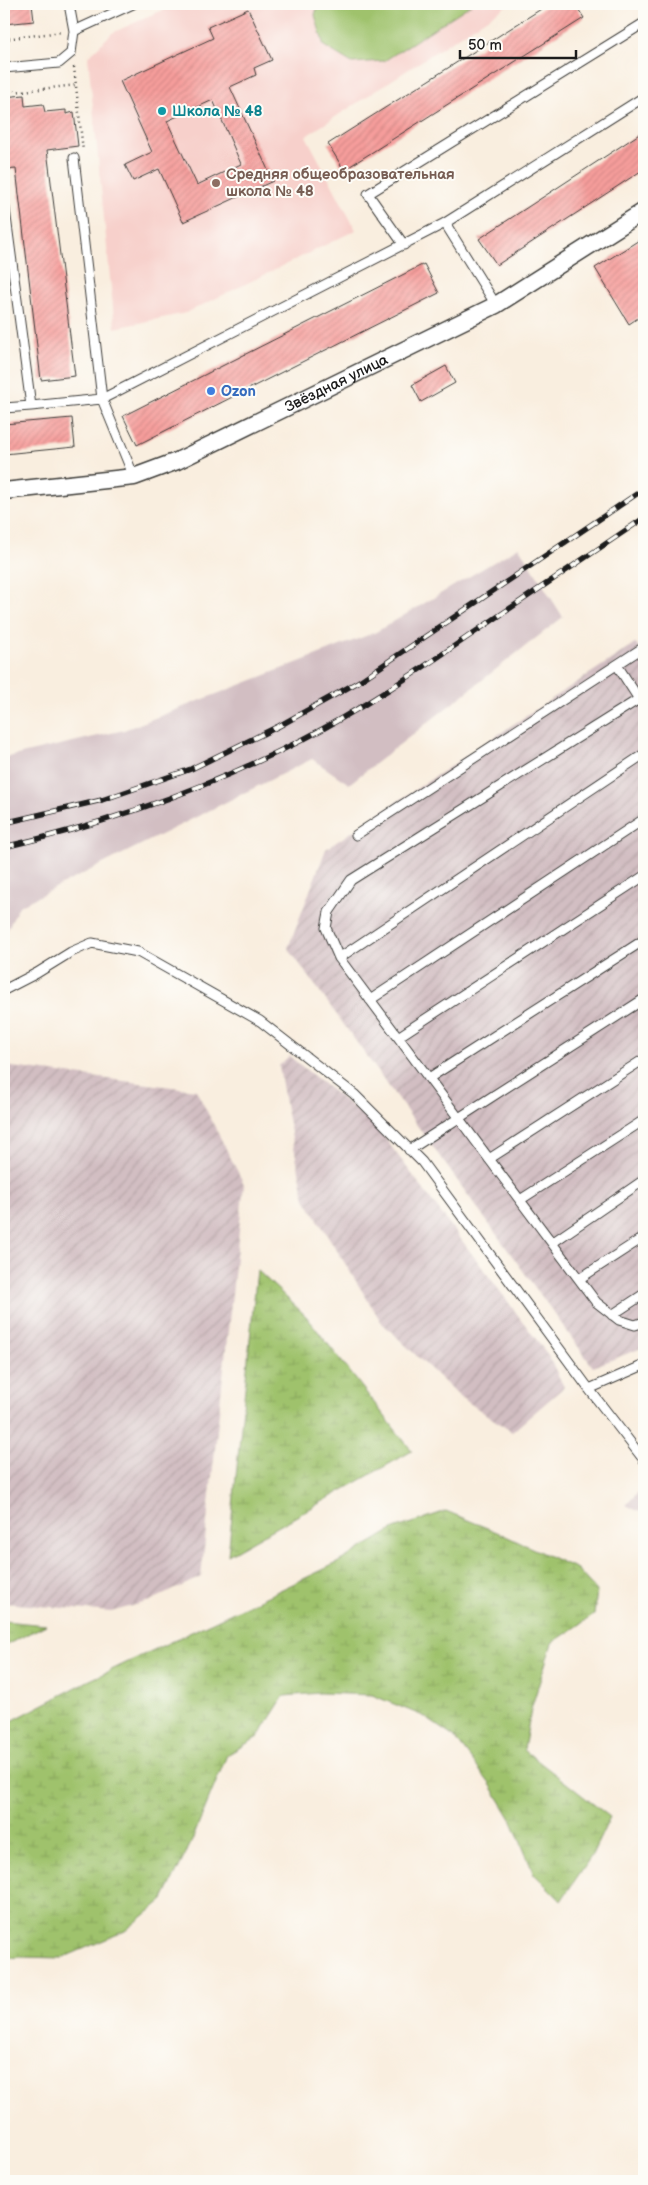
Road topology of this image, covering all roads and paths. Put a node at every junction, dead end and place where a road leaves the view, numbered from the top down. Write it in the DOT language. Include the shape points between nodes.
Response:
graph roads {
  1 [pos="69,4"];
  2 [pos="133,4"];
  3 [pos="644,23"];
  4 [pos="74,31"];
  5 [pos="4,38"];
  6 [pos="72,53"];
  7 [pos="4,68"];
  8 [pos="77,85"];
  9 [pos="4,93"];
  10 [pos="644,97"];
  11 [pos="74,158"];
  12 [pos="4,202"];
  13 [pos="644,210"];
  14 [pos="445,223"];
  15 [pos="404,245"];
  16 [pos="496,306"];
  17 [pos="102,399"];
  18 [pos="31,406"];
  19 [pos="4,408"];
  20 [pos="134,477"];
  21 [pos="4,491"];
  22 [pos="644,647"];
  23 [pos="616,665"];
  24 [pos="639,698"];
  25 [pos="644,707"];
  26 [pos="644,754"];
  27 [pos="644,819"];
  28 [pos="356,835"];
  29 [pos="644,876"];
  30 [pos="644,940"];
  31 [pos="339,958"];
  32 [pos="4,990"];
  33 [pos="644,999"];
  34 [pos="370,1000"];
  35 [pos="398,1037"];
  36 [pos="644,1058"];
  37 [pos="429,1078"];
  38 [pos="458,1117"];
  39 [pos="644,1120"];
  40 [pos="409,1150"];
  41 [pos="489,1159"];
  42 [pos="644,1180"];
  43 [pos="520,1200"];
  44 [pos="644,1237"];
  45 [pos="552,1243"];
  46 [pos="579,1278"];
  47 [pos="644,1294"];
  48 [pos="612,1315"];
  49 [pos="644,1322"];
  50 [pos="644,1365"];
  51 [pos="589,1389"];
  52 [pos="644,1460"];
  1 -- 4 [label="lane"];
  2 -- 4 [label="lane"];
  3 -- 15 [label="lane" via="368,194"];
  4 -- 5 [label="path"];
  4 -- 6 [label="lane"];
  6 -- 7 [label="lane" via="59,63"];
  6 -- 8 [label="path"];
  8 -- 9 [label="path"];
  8 -- 11 [label="path" via="83,150"];
  10 -- 14 [label="lane"];
  11 -- 17 [label="lane"];
  12 -- 18 [label="lane"];
  13 -- 16 [label="street, Звёздная улица"];
  14 -- 15 [label="lane"];
  14 -- 16 [label="lane"];
  15 -- 17 [label="lane"];
  16 -- 20 [label="street, Звёздная улица" via="177,461"];
  17 -- 18 [label="lane"];
  17 -- 20 [label="lane"];
  18 -- 19 [label="lane"];
  20 -- 21 [label="street, Звёздная улица"];
  22 -- 23 [label="lane"];
  23 -- 24 [label="lane"];
  23 -- 28 [label="lane"];
  24 -- 25 [label="lane"];
  24 -- 31 [label="lane" via="351,880 329,912 326,928"];
  26 -- 31 [label="lane"];
  27 -- 34 [label="lane"];
  29 -- 35 [label="lane"];
  30 -- 37 [label="lane"];
  31 -- 34 [label="lane"];
  32 -- 40 [label="lane" via="92,943 138,952 260,1021 354,1094"];
  33 -- 38 [label="lane"];
  34 -- 35 [label="lane"];
  35 -- 37 [label="lane"];
  36 -- 41 [label="lane"];
  37 -- 38 [label="lane"];
  38 -- 40 [label="lane"];
  38 -- 41 [label="lane"];
  39 -- 43 [label="lane"];
  40 -- 51 [label="lane" via="422,1162"];
  41 -- 43 [label="lane"];
  42 -- 45 [label="lane"];
  43 -- 45 [label="lane"];
  44 -- 46 [label="lane"];
  45 -- 46 [label="lane"];
  46 -- 48 [label="lane" via="596,1302"];
  47 -- 48 [label="lane"];
  48 -- 49 [label="lane" via="635,1325"];
  50 -- 51 [label="lane"];
  51 -- 52 [label="lane"];
}
